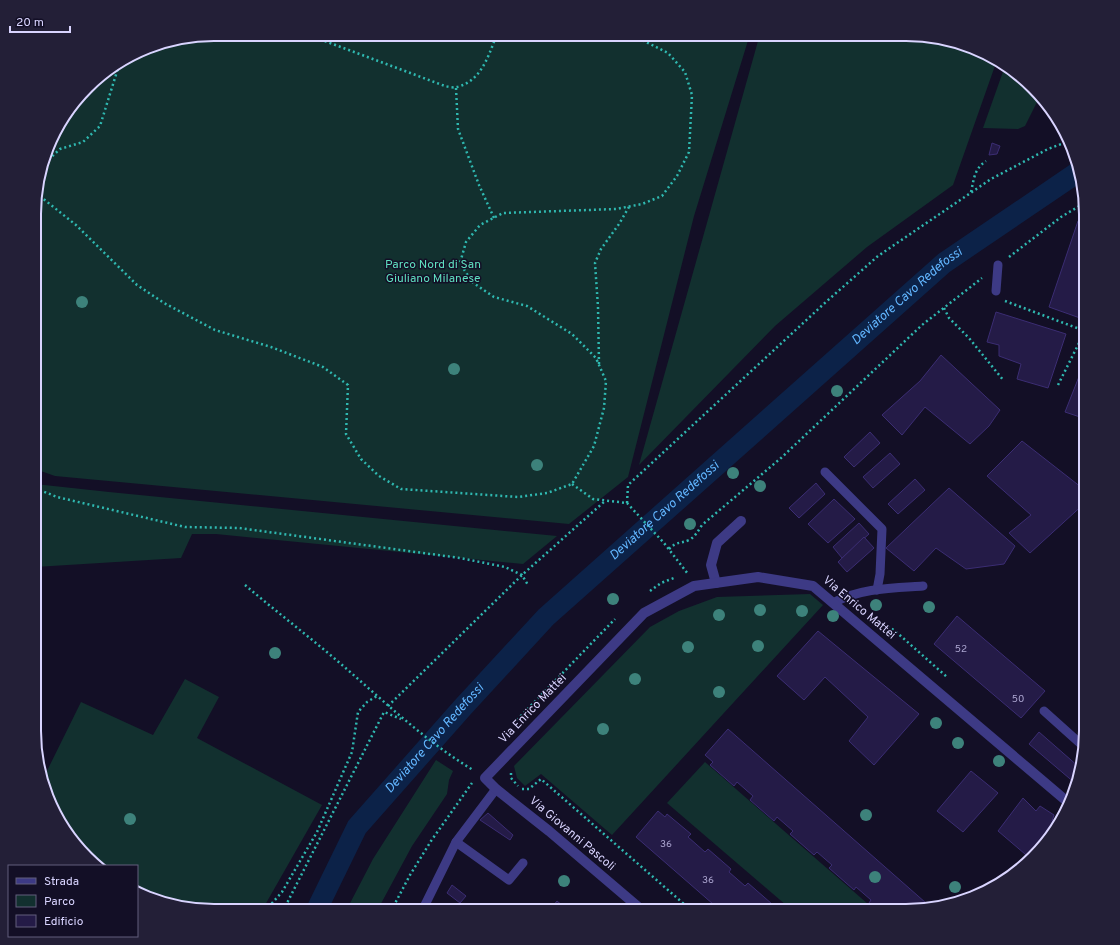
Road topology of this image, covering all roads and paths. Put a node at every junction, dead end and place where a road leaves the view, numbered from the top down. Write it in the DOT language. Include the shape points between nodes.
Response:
graph roads {
  1 [pos="325,41"];
  2 [pos="494,41"];
  3 [pos="644,41"];
  4 [pos="116,71"];
  5 [pos="456,88"];
  6 [pos="1064,143"];
  7 [pos="50,159"];
  8 [pos="986,161"];
  9 [pos="971,192"];
  10 [pos="41,197"];
  11 [pos="629,207"];
  12 [pos="494,218"];
  13 [pos="998,265"];
  14 [pos="996,291"];
  15 [pos="944,308"];
  16 [pos="922,325"];
  17 [pos="1079,328"];
  18 [pos="1079,342"];
  19 [pos="599,367"];
  20 [pos="1004,380"];
  21 [pos="1058,385"];
  22 [pos="825,472"];
  23 [pos="572,484"];
  24 [pos="41,491"];
  25 [pos="605,501"];
  26 [pos="627,503"];
  27 [pos="741,521"];
  28 [pos="669,549"];
  29 [pos="711,565"];
  30 [pos="687,572"];
  31 [pos="522,575"];
  32 [pos="716,583"];
  33 [pos="528,584"];
  34 [pos="244,585"];
  35 [pos="694,586"];
  36 [pos="923,586"];
  37 [pos="877,590"];
  38 [pos="649,591"];
  39 [pos="833,603"];
  40 [pos="619,614"];
  41 [pos="882,623"];
  42 [pos="905,640"];
  43 [pos="377,696"];
  44 [pos="388,706"];
  45 [pos="1044,711"];
  46 [pos="404,720"];
  47 [pos="513,725"];
  48 [pos="1079,742"];
  49 [pos="477,764"];
  50 [pos="511,767"];
  51 [pos="472,769"];
  52 [pos="485,778"];
  53 [pos="496,789"];
  54 [pos="1065,800"];
  55 [pos="456,842"];
  56 [pos="523,863"];
  57 [pos="271,904"];
  58 [pos="287,904"];
  59 [pos="395,904"];
  60 [pos="425,904"];
  61 [pos="635,904"];
  62 [pos="684,904"];
  1 -- 5 [label="path"];
  2 -- 5 [label="path" via="484,66 471,81"];
  3 -- 11 [label="path" via="668,53 685,72 692,95 689,152 677,176 662,196"];
  4 -- 7 [label="path" via="100,126 83,142 60,150"];
  5 -- 12 [label="path" via="458,129"];
  6 -- 9 [label="path" via="991,178"];
  8 -- 9 [label="path" via="974,174"];
  9 -- 26 [label="path" via="878,256 827,301 628,485"];
  10 -- 23 [label="path" via="76,225 137,285 164,303 215,330 271,347 323,368 348,385 346,434 361,458 379,476 401,489 518,498 547,493"];
  11 -- 12 [label="path" via="503,213"];
  11 -- 19 [label="path" via="600,249 594,263"];
  12 -- 19 [label="path" via="480,225 466,242 460,263 472,282 494,297 527,306 572,334 596,358"];
  13 -- 14 [label="lane"];
  14 -- 17 [label="path" via="1005,301"];
  15 -- 20 [label="path" via="949,318"];
  16 -- 28 [label="path" via="781,458 702,526 697,534 689,540 674,543"];
  18 -- 21 [label="path"];
  19 -- 23 [label="path" via="606,380 604,408 594,446"];
  22 -- 37 [label="lane" via="882,528"];
  23 -- 25 [label="path" via="593,499"];
  24 -- 31 [label="path" via="57,498 185,526 238,528 460,558 505,567"];
  25 -- 26 [label="path"];
  25 -- 31 [label="path"];
  26 -- 28 [label="path"];
  27 -- 29 [label="street" via="717,544"];
  28 -- 30 [label="path"];
  29 -- 30 [label="path"];
  29 -- 32 [label="street"];
  30 -- 35 [label="path"];
  30 -- 38 [label="path"];
  31 -- 33 [label="path"];
  31 -- 44 [label="path"];
  32 -- 35 [label="street, Via Enrico Mattei"];
  32 -- 39 [label="street, Via Enrico Mattei" via="758,577 813,586"];
  34 -- 43 [label="path"];
  35 -- 52 [label="street, Via Enrico Mattei" via="644,613"];
  36 -- 37 [label="lane"];
  37 -- 39 [label="lane" via="844,597"];
  39 -- 54 [label="street, Via Enrico Mattei"];
  40 -- 47 [label="path"];
  41 -- 42 [label="path"];
  43 -- 44 [label="path"];
  43 -- 57 [label="path" via="358,712 352,752 317,832 282,892"];
  44 -- 46 [label="path"];
  45 -- 48 [label="lane"];
  46 -- 51 [label="path" via="456,760"];
  46 -- 58 [label="path" via="384,712"];
  49 -- 51 [label="path"];
  50 -- 62 [label="path" via="511,778 521,789 529,790 541,779"];
  51 -- 52 [label="path"];
  52 -- 53 [label="street, Via Giovanni Pascoli"];
  52 -- 59 [label="path" via="473,781 447,817"];
  53 -- 55 [label="lane"];
  53 -- 61 [label="street, Via Giovanni Pascoli"];
  55 -- 56 [label="lane" via="509,880"];
  55 -- 60 [label="lane"];
}
